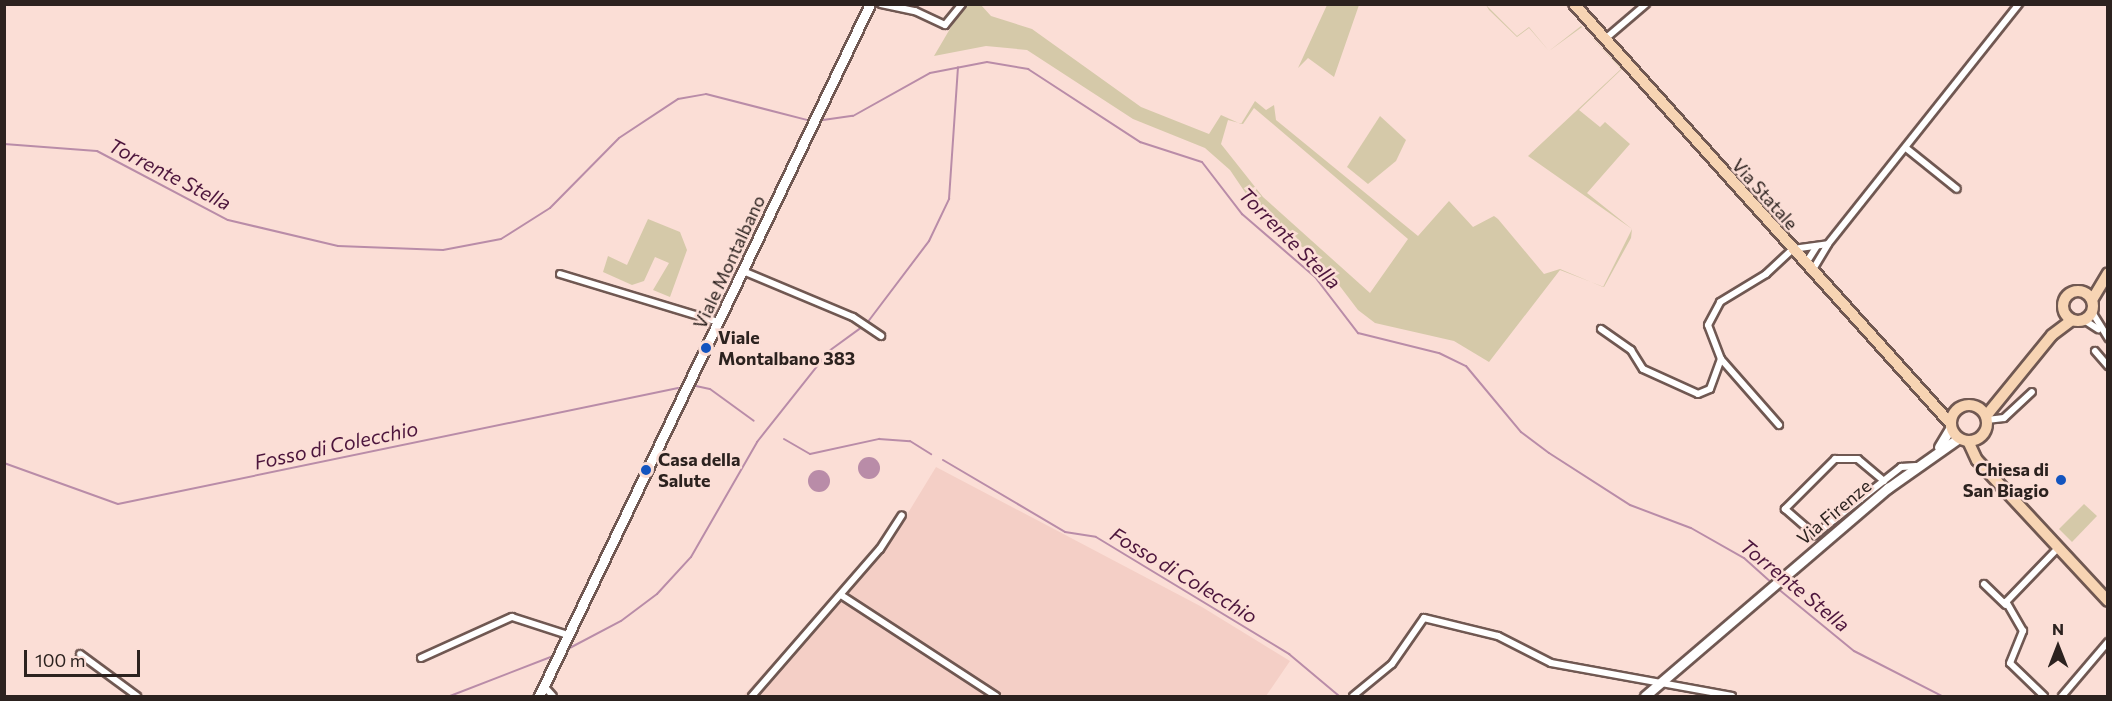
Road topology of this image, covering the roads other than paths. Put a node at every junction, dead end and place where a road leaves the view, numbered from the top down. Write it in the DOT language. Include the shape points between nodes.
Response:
graph roads {
  1 [pos="881,4"];
  2 [pos="962,4"];
  3 [pos="1574,4"];
  4 [pos="1646,4"];
  5 [pos="2019,4"];
  6 [pos="867,6"];
  7 [pos="1605,39"];
  8 [pos="1906,148"];
  9 [pos="1957,189"];
  10 [pos="1828,244"];
  11 [pos="1817,246"];
  12 [pos="1793,249"];
  13 [pos="1809,267"];
  14 [pos="743,271"];
  15 [pos="560,274"];
  16 [pos="2106,274"];
  17 [pos="2080,291"];
  18 [pos="2092,300"];
  19 [pos="2063,310"];
  20 [pos="2083,317"];
  21 [pos="718,322"];
  22 [pos="1601,328"];
  23 [pos="2100,330"];
  24 [pos="2052,334"];
  25 [pos="881,336"];
  26 [pos="2108,338"];
  27 [pos="2095,351"];
  28 [pos="1721,359"];
  29 [pos="2108,366"];
  30 [pos="2032,392"];
  31 [pos="1998,395"];
  32 [pos="1931,406"];
  33 [pos="1976,406"];
  34 [pos="1958,409"];
  35 [pos="1986,418"];
  36 [pos="1779,425"];
  37 [pos="1951,426"];
  38 [pos="1968,439"];
  39 [pos="1937,449"];
  40 [pos="1917,466"];
  41 [pos="1884,481"];
  42 [pos="902,515"];
  43 [pos="2059,547"];
  44 [pos="1984,584"];
  45 [pos="841,595"];
  46 [pos="2108,601"];
  47 [pos="2006,605"];
  48 [pos="567,639"];
  49 [pos="2108,642"];
  50 [pos="80,654"];
  51 [pos="421,658"];
  52 [pos="1662,680"];
  53 [pos="544,686"];
  54 [pos="137,696"];
  55 [pos="539,696"];
  56 [pos="553,696"];
  57 [pos="752,696"];
  58 [pos="996,696"];
  59 [pos="1353,696"];
  60 [pos="1645,696"];
  61 [pos="1732,696"];
  62 [pos="2044,696"];
  63 [pos="2062,696"];
  1 -- 2 [label="street" via="915,11 945,25"];
  3 -- 7 [label="main road, Via Statale"];
  4 -- 7 [label="street"];
  5 -- 8 [label="street"];
  6 -- 14 [label="main road, Viale Montalbano"];
  7 -- 12 [label="main road, Via Statale"];
  8 -- 9 [label="street"];
  8 -- 10 [label="street"];
  10 -- 11 [label="street"];
  10 -- 13 [label="street"];
  11 -- 12 [label="street"];
  11 -- 13 [label="street"];
  12 -- 13 [label="main road, Via Statale"];
  12 -- 28 [label="street" via="1714,310 1708,332"];
  13 -- 32 [label="main road, Via Statale"];
  14 -- 21 [label="main road, Viale Montalbano"];
  14 -- 25 [label="street" via="860,321"];
  15 -- 21 [label="street"];
  16 -- 17 [label="main road"];
  16 -- 18 [label="main road"];
  17 -- 18 [label="main road"];
  17 -- 19 [label="main road" via="2067,295"];
  18 -- 20 [label="main road"];
  19 -- 20 [label="main road"];
  19 -- 24 [label="main road"];
  20 -- 23 [label="street"];
  20 -- 23 [label="street"];
  20 -- 24 [label="main road"];
  21 -- 48 [label="main road, Viale Montalbano"];
  22 -- 28 [label="street" via="1631,350 1643,369 1698,394 1710,389"];
  23 -- 26 [label="street"];
  24 -- 31 [label="main road"];
  27 -- 29 [label="street"];
  28 -- 36 [label="street"];
  30 -- 35 [label="street" via="2004,418"];
  31 -- 33 [label="main road"];
  31 -- 35 [label="main road"];
  32 -- 34 [label="main road"];
  32 -- 37 [label="main road, Via Statale"];
  33 -- 34 [label="main road"];
  33 -- 35 [label="main road"];
  34 -- 37 [label="main road"];
  35 -- 38 [label="main road"];
  37 -- 38 [label="main road, Via Statale"];
  37 -- 39 [label="main road"];
  38 -- 39 [label="main road"];
  38 -- 43 [label="main road" via="1986,468"];
  39 -- 40 [label="main road, Via Firenze"];
  40 -- 41 [label="street" via="1901,467"];
  40 -- 52 [label="main road, Via Firenze"];
  41 -- 41 [label="street" via="1815,535 1785,509 1835,459 1858,459"];
  42 -- 45 [label="street"];
  43 -- 46 [label="main road"];
  43 -- 47 [label="street"];
  44 -- 47 [label="street"];
  45 -- 57 [label="street"];
  45 -- 58 [label="street"];
  47 -- 62 [label="street" via="2023,631 2010,663"];
  48 -- 51 [label="street" via="512,617"];
  48 -- 53 [label="main road, Viale Montalbano"];
  49 -- 63 [label="street"];
  50 -- 54 [label="street"];
  52 -- 59 [label="street" via="1551,663 1498,636 1424,618 1392,664"];
  52 -- 60 [label="main road, Via Firenze"];
  52 -- 61 [label="street"];
  53 -- 55 [label="main road, Viale Montalbano"];
  53 -- 56 [label="street"];
}
